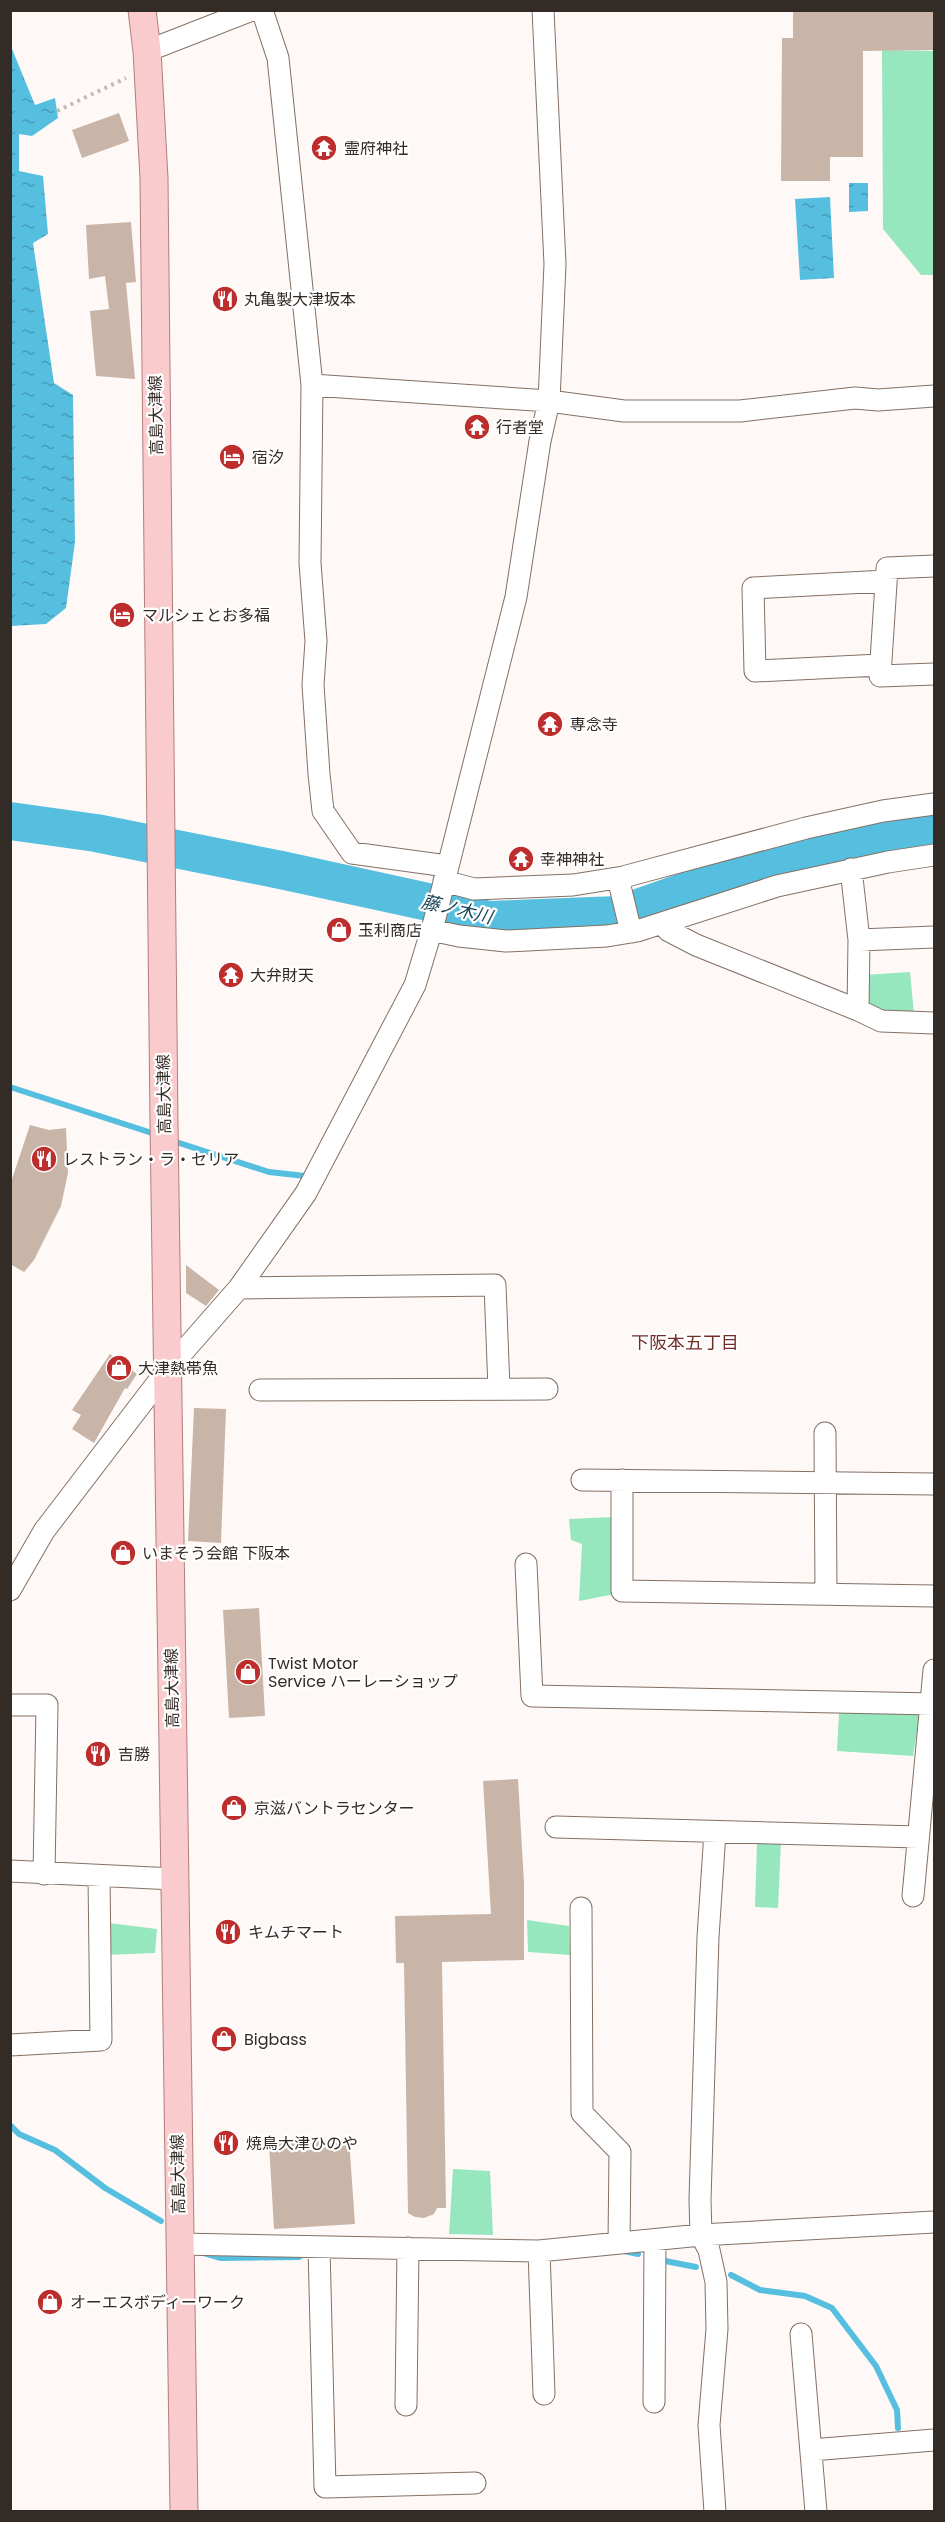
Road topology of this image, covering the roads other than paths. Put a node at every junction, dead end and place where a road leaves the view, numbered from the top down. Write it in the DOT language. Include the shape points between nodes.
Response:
graph roads {
  1 [pos="142,10"];
  2 [pos="252,10"];
  3 [pos="262,10"];
  4 [pos="543,10"];
  5 [pos="148,59"];
  6 [pos="312,385"];
  7 [pos="934,396"];
  8 [pos="549,401"];
  9 [pos="934,567"];
  10 [pos="886,581"];
  11 [pos="880,665"];
  12 [pos="934,674"];
  13 [pos="934,804"];
  14 [pos="934,855"];
  15 [pos="851,869"];
  16 [pos="618,878"];
  17 [pos="445,879"];
  18 [pos="662,924"];
  19 [pos="433,926"];
  20 [pos="631,932"];
  21 [pos="934,937"];
  22 [pos="859,940"];
  23 [pos="858,1010"];
  24 [pos="934,1023"];
  25 [pos="239,1288"];
  26 [pos="168,1369"];
  27 [pos="499,1389"];
  28 [pos="547,1389"];
  29 [pos="272,1396"];
  30 [pos="825,1433"];
  31 [pos="582,1480"];
  32 [pos="622,1480"];
  33 [pos="825,1481"];
  34 [pos="934,1484"];
  35 [pos="526,1564"];
  36 [pos="10,1590"];
  37 [pos="826,1594"];
  38 [pos="934,1596"];
  39 [pos="934,1670"];
  40 [pos="933,1704"];
  41 [pos="10,1705"];
  42 [pos="556,1827"];
  43 [pos="715,1832"];
  44 [pos="918,1837"];
  45 [pos="10,1871"];
  46 [pos="44,1874"];
  47 [pos="99,1876"];
  48 [pos="174,1879"];
  49 [pos="913,1896"];
  50 [pos="581,1908"];
  51 [pos="10,2045"];
  52 [pos="934,2222"];
  53 [pos="701,2235"];
  54 [pos="655,2240"];
  55 [pos="619,2243"];
  56 [pos="179,2244"];
  57 [pos="319,2247"];
  58 [pos="408,2248"];
  59 [pos="539,2251"];
  60 [pos="801,2334"];
  61 [pos="544,2394"];
  62 [pos="654,2402"];
  63 [pos="406,2405"];
  64 [pos="934,2440"];
  65 [pos="811,2450"];
  66 [pos="474,2483"];
  67 [pos="184,2511"];
  68 [pos="715,2511"];
  69 [pos="816,2511"];
  1 -- 5 [label="main road, 高島大津線"];
  2 -- 5 [label="street"];
  3 -- 6 [label="street" via="278,58"];
  4 -- 8 [label="street" via="555,264"];
  5 -- 26 [label="main road, 高島大津線" via="154,178"];
  6 -- 8 [label="street"];
  6 -- 17 [label="street" via="310,563 316,641 313,686 323,811 352,853"];
  7 -- 8 [label="street" via="855,398 740,411 624,411"];
  8 -- 17 [label="street" via="516,597"];
  9 -- 10 [label="street" via="886,568"];
  10 -- 11 [label="street"];
  10 -- 11 [label="street" via="753,588 755,670"];
  11 -- 12 [label="street" via="880,676"];
  13 -- 16 [label="street" via="807,828"];
  14 -- 15 [label="street"];
  15 -- 18 [label="street" via="777,886"];
  15 -- 22 [label="street"];
  16 -- 17 [label="street" via="573,885 474,890"];
  16 -- 20 [label="street"];
  17 -- 19 [label="street"];
  18 -- 20 [label="street"];
  18 -- 23 [label="street" via="696,945"];
  19 -- 20 [label="street" via="459,936 506,941"];
  19 -- 25 [label="street" via="415,985 328,1154 306,1193"];
  21 -- 22 [label="street"];
  22 -- 23 [label="street"];
  23 -- 24 [label="street" via="881,1021"];
  25 -- 26 [label="street"];
  25 -- 27 [label="street" via="495,1285"];
  26 -- 36 [label="street" via="44,1531"];
  26 -- 48 [label="main road, 高島大津線"];
  27 -- 28 [label="street"];
  27 -- 29 [label="street"];
  30 -- 33 [label="street"];
  31 -- 32 [label="street"];
  32 -- 33 [label="street"];
  32 -- 37 [label="street" via="622,1591"];
  33 -- 34 [label="street"];
  33 -- 37 [label="street"];
  35 -- 40 [label="street" via="532,1696"];
  37 -- 38 [label="street"];
  39 -- 40 [label="street"];
  40 -- 44 [label="street"];
  41 -- 46 [label="street" via="47,1705"];
  42 -- 43 [label="street"];
  43 -- 44 [label="street"];
  43 -- 53 [label="street" via="708,1937"];
  44 -- 49 [label="street"];
  45 -- 46 [label="street"];
  46 -- 47 [label="street"];
  47 -- 48 [label="street"];
  47 -- 51 [label="street" via="100,2040"];
  48 -- 56 [label="main road, 高島大津線"];
  50 -- 55 [label="street" via="582,2113 620,2152"];
  52 -- 53 [label="street"];
  53 -- 54 [label="street"];
  53 -- 68 [label="street" via="710,2250 716,2282 717,2329 709,2425"];
  54 -- 55 [label="street"];
  54 -- 62 [label="street"];
  55 -- 59 [label="street"];
  56 -- 57 [label="street"];
  56 -- 67 [label="main road, 高島大津線"];
  57 -- 58 [label="street"];
  57 -- 66 [label="street" via="325,2487"];
  58 -- 59 [label="street"];
  58 -- 63 [label="street"];
  59 -- 61 [label="street"];
  60 -- 65 [label="street"];
  64 -- 65 [label="street"];
  65 -- 69 [label="street"];
}
